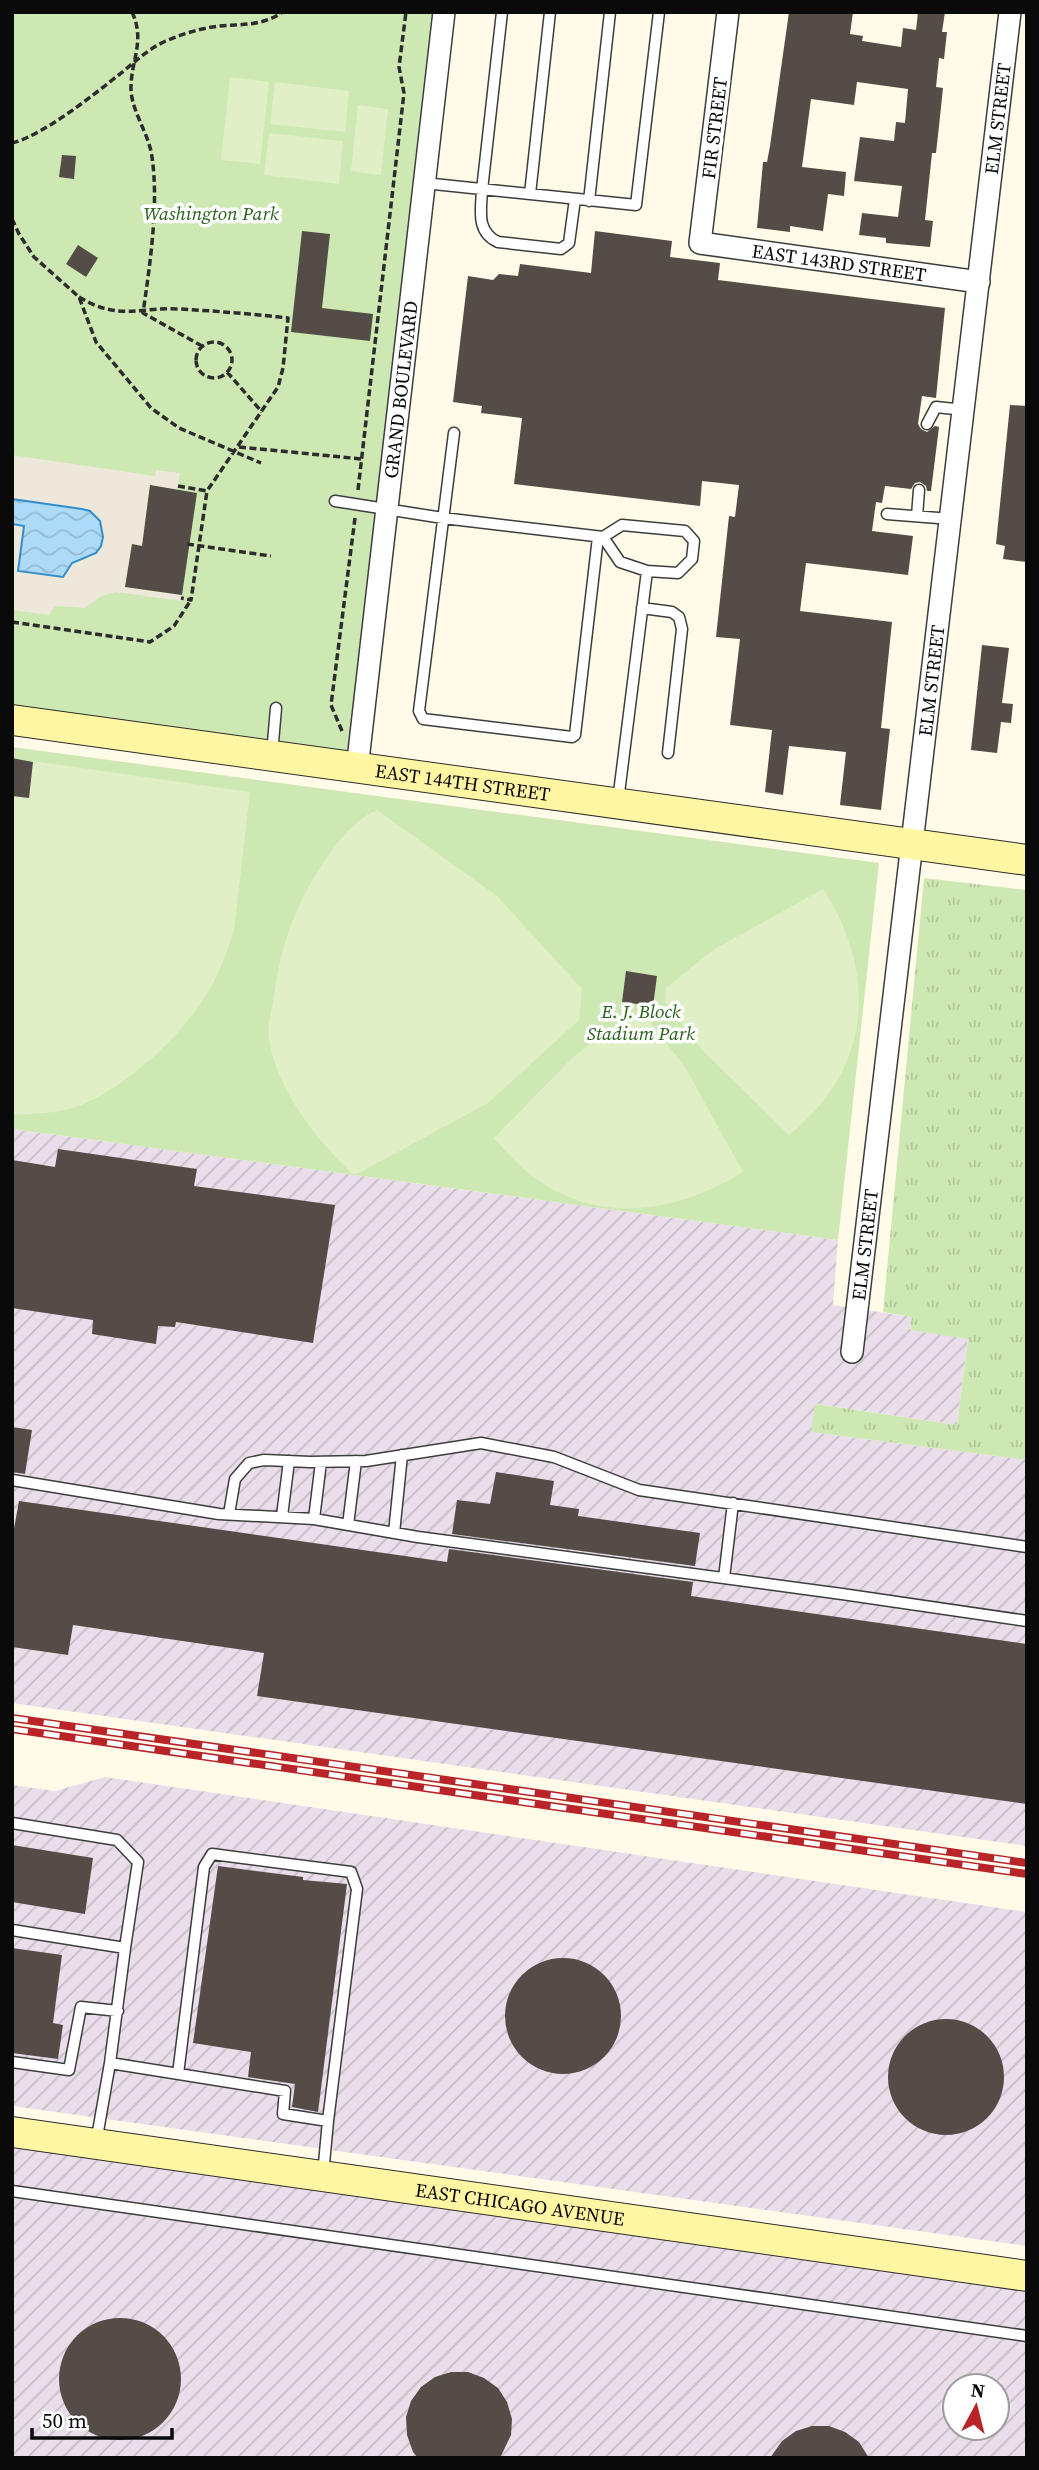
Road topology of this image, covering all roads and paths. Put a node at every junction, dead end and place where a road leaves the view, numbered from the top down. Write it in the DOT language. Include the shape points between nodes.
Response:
graph roads {
  1 [pos="132,12"];
  2 [pos="282,12"];
  3 [pos="406,12"];
  4 [pos="444,12"];
  5 [pos="502,12"];
  6 [pos="550,12"];
  7 [pos="610,12"];
  8 [pos="659,12"];
  9 [pos="728,12"];
  10 [pos="1010,12"];
  11 [pos="135,62"];
  12 [pos="12,143"];
  13 [pos="425,183"];
  14 [pos="482,190"];
  15 [pos="530,194"];
  16 [pos="575,199"];
  17 [pos="589,201"];
  18 [pos="12,219"];
  19 [pos="700,243"];
  20 [pos="979,282"];
  21 [pos="79,297"];
  22 [pos="143,313"];
  23 [pos="202,346"];
  24 [pos="227,372"];
  25 [pos="964,410"];
  26 [pos="262,412"];
  27 [pos="927,424"];
  28 [pos="454,433"];
  29 [pos="237,449"];
  30 [pos="362,459"];
  31 [pos="261,463"];
  32 [pos="178,486"];
  33 [pos="919,490"];
  34 [pos="207,491"];
  35 [pos="335,501"];
  36 [pos="357,504"];
  37 [pos="387,509"];
  38 [pos="887,514"];
  39 [pos="917,516"];
  40 [pos="443,518"];
  41 [pos="951,519"];
  42 [pos="601,537"];
  43 [pos="187,544"];
  44 [pos="199,545"];
  45 [pos="271,556"];
  46 [pos="647,571"];
  47 [pos="181,598"];
  48 [pos="191,600"];
  49 [pos="642,608"];
  50 [pos="12,622"];
  51 [pos="276,708"];
  52 [pos="12,720"];
  53 [pos="668,753"];
  54 [pos="352,756"];
  55 [pos="272,757"];
  56 [pos="618,804"];
  57 [pos="913,845"];
  58 [pos="1027,860"];
  59 [pos="852,1352"];
  60 [pos="402,1455"];
  61 [pos="289,1461"];
  62 [pos="356,1461"];
  63 [pos="321,1462"];
  64 [pos="12,1480"];
  65 [pos="733,1503"];
  66 [pos="229,1514"];
  67 [pos="282,1516"];
  68 [pos="314,1519"];
  69 [pos="348,1525"];
  70 [pos="394,1533"];
  71 [pos="1027,1547"];
  72 [pos="724,1578"];
  73 [pos="1027,1621"];
  74 [pos="12,1823"];
  75 [pos="12,1930"];
  76 [pos="125,1948"];
  77 [pos="118,2011"];
  78 [pos="12,2062"];
  79 [pos="110,2063"];
  80 [pos="178,2074"];
  81 [pos="328,2121"];
  82 [pos="12,2132"];
  83 [pos="96,2144"];
  84 [pos="323,2176"];
  85 [pos="12,2191"];
  86 [pos="1027,2276"];
  87 [pos="1027,2336"];
  1 -- 11 [label="path" via="138,34"];
  2 -- 11 [label="path" via="254,23 199,29 151,48"];
  3 -- 30 [label="path" via="399,67 404,93"];
  4 -- 13 [label="street, GRAND BOULEVARD"];
  5 -- 14 [label="lane"];
  6 -- 15 [label="lane"];
  7 -- 17 [label="lane"];
  8 -- 17 [label="lane" via="636,205"];
  9 -- 19 [label="street, FIR STREET"];
  10 -- 20 [label="street, ELM STREET"];
  11 -- 12 [label="path" via="37,133"];
  11 -- 22 [label="path" via="133,100 150,146 153,175 152,243"];
  13 -- 14 [label="lane"];
  13 -- 37 [label="street, GRAND BOULEVARD"];
  14 -- 15 [label="lane"];
  14 -- 16 [label="lane" via="484,231 489,238 507,243 565,247 571,236"];
  15 -- 16 [label="lane"];
  16 -- 17 [label="lane"];
  18 -- 21 [label="path" via="34,257"];
  19 -- 20 [label="street, EAST 143RD STREET"];
  20 -- 25 [label="street, ELM STREET"];
  21 -- 22 [label="path" via="100,309"];
  21 -- 29 [label="path" via="96,342 151,408 179,428"];
  22 -- 23 [label="path"];
  22 -- 26 [label="path" via="173,309 288,318 281,378"];
  23 -- 24 [label="path" via="225,345 232,361"];
  23 -- 24 [label="path" via="196,361 201,372 217,377"];
  24 -- 26 [label="path"];
  25 -- 27 [label="lane" via="936,407"];
  25 -- 41 [label="street, ELM STREET"];
  26 -- 29 [label="path"];
  28 -- 40 [label="lane"];
  29 -- 30 [label="path"];
  29 -- 31 [label="path"];
  29 -- 34 [label="path"];
  30 -- 36 [label="path"];
  32 -- 34 [label="path"];
  33 -- 39 [label="lane"];
  34 -- 44 [label="path"];
  35 -- 36 [label="lane"];
  36 -- 37 [label="lane"];
  36 -- 54 [label="path" via="331,705"];
  37 -- 40 [label="lane"];
  37 -- 54 [label="street, GRAND BOULEVARD"];
  38 -- 39 [label="lane"];
  39 -- 41 [label="lane"];
  40 -- 42 [label="lane"];
  40 -- 42 [label="lane" via="420,716 559,736 572,737 577,731"];
  41 -- 57 [label="street, ELM STREET"];
  42 -- 46 [label="lane" via="620,562"];
  42 -- 46 [label="lane" via="622,524 685,531 694,541 692,559 678,573"];
  43 -- 44 [label="path"];
  44 -- 45 [label="path"];
  44 -- 48 [label="path"];
  46 -- 49 [label="lane"];
  47 -- 48 [label="path"];
  48 -- 50 [label="path" via="174,626 150,642"];
  49 -- 53 [label="lane" via="672,612 682,629"];
  49 -- 56 [label="lane"];
  51 -- 55 [label="lane"];
  52 -- 55 [label="street, EAST 144TH STREET"];
  54 -- 55 [label="street, EAST 144TH STREET"];
  54 -- 56 [label="street, EAST 144TH STREET"];
  56 -- 57 [label="street, EAST 144TH STREET"];
  57 -- 58 [label="street, EAST 144TH STREET"];
  57 -- 59 [label="street, ELM STREET"];
  60 -- 62 [label="lane"];
  60 -- 65 [label="lane" via="481,1443 554,1457 639,1490"];
  60 -- 70 [label="lane"];
  61 -- 63 [label="lane"];
  61 -- 66 [label="lane" via="249,1463 234,1479"];
  61 -- 67 [label="lane"];
  62 -- 63 [label="lane"];
  62 -- 69 [label="lane"];
  63 -- 68 [label="lane"];
  64 -- 66 [label="lane"];
  65 -- 71 [label="lane"];
  65 -- 72 [label="lane"];
  66 -- 67 [label="lane"];
  67 -- 68 [label="lane"];
  68 -- 69 [label="lane"];
  69 -- 70 [label="lane"];
  70 -- 72 [label="lane"];
  72 -- 73 [label="lane"];
  74 -- 76 [label="lane" via="117,1840 138,1862"];
  75 -- 76 [label="lane"];
  76 -- 77 [label="lane"];
  77 -- 78 [label="lane" via="81,2007 69,2070"];
  77 -- 79 [label="lane"];
  79 -- 80 [label="lane"];
  79 -- 83 [label="lane"];
  80 -- 81 [label="lane" via="285,2091 283,2114"];
  80 -- 81 [label="lane" via="204,1867 212,1854 351,1872 357,1889"];
  81 -- 84 [label="lane"];
  82 -- 83 [label="street, EAST CHICAGO AVENUE"];
  83 -- 84 [label="street, EAST CHICAGO AVENUE"];
  84 -- 86 [label="street, EAST CHICAGO AVENUE"];
  85 -- 87 [label="lane"];
}
